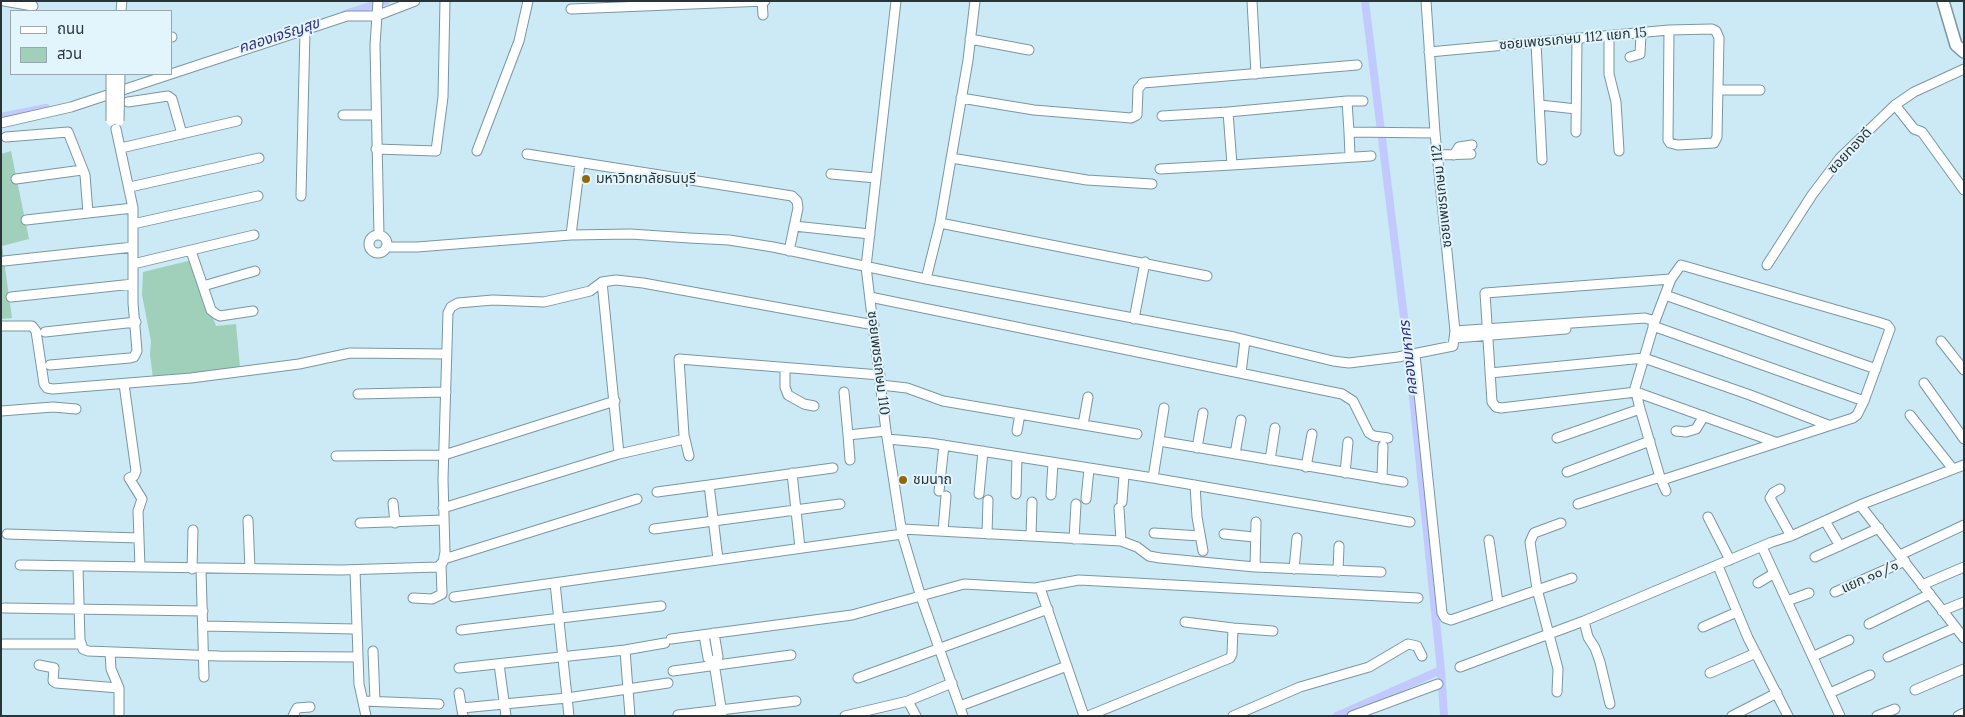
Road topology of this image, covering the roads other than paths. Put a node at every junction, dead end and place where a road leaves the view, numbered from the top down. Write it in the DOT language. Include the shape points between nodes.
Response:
graph roads {
  1 [pos="4,1"];
  2 [pos="378,1"];
  3 [pos="415,1"];
  4 [pos="445,1"];
  5 [pos="528,1"];
  6 [pos="763,1"];
  7 [pos="896,1"];
  8 [pos="975,1"];
  9 [pos="1252,1"];
  10 [pos="1426,1"];
  11 [pos="1943,1"];
  12 [pos="666,3"];
  13 [pos="34,6"];
  14 [pos="571,9"];
  15 [pos="376,14"];
  16 [pos="763,16"];
  17 [pos="1669,30"];
  18 [pos="305,31"];
  19 [pos="1641,34"];
  20 [pos="1609,36"];
  21 [pos="1577,38"];
  22 [pos="970,39"];
  23 [pos="1536,43"];
  24 [pos="1960,49"];
  25 [pos="1030,50"];
  26 [pos="1429,52"];
  27 [pos="1630,57"];
  28 [pos="1964,63"];
  29 [pos="1357,65"];
  30 [pos="1964,69"];
  31 [pos="172,74"];
  32 [pos="1256,74"];
  33 [pos="112,75"];
  34 [pos="120,75"];
  35 [pos="170,75"];
  36 [pos="1719,90"];
  37 [pos="1760,90"];
  38 [pos="961,98"];
  39 [pos="1363,101"];
  40 [pos="128,102"];
  41 [pos="1347,102"];
  42 [pos="1540,105"];
  43 [pos="1895,105"];
  44 [pos="1576,109"];
  45 [pos="1228,112"];
  46 [pos="343,115"];
  47 [pos="376,115"];
  48 [pos="1162,116"];
  49 [pos="237,121"];
  50 [pos="1,123"];
  51 [pos="116,124"];
  52 [pos="1349,132"];
  53 [pos="1576,132"];
  54 [pos="1435,133"];
  55 [pos="182,134"];
  56 [pos="6,137"];
  57 [pos="121,148"];
  58 [pos="376,149"];
  59 [pos="1472,150"];
  60 [pos="477,151"];
  61 [pos="1619,151"];
  62 [pos="527,154"];
  63 [pos="1350,156"];
  64 [pos="1371,156"];
  65 [pos="1438,156"];
  66 [pos="259,158"];
  67 [pos="951,158"];
  68 [pos="1542,160"];
  69 [pos="580,163"];
  70 [pos="1232,165"];
  71 [pos="1160,169"];
  72 [pos="82,170"];
  73 [pos="831,174"];
  74 [pos="876,178"];
  75 [pos="16,179"];
  76 [pos="1152,184"];
  77 [pos="130,187"];
  78 [pos="1964,190"];
  79 [pos="258,196"];
  80 [pos="302,196"];
  81 [pos="133,208"];
  82 [pos="88,213"];
  83 [pos="26,220"];
  84 [pos="940,223"];
  85 [pos="133,224"];
  86 [pos="794,226"];
  87 [pos="870,234"];
  88 [pos="254,235"];
  89 [pos="379,235"];
  90 [pos="571,235"];
  91 [pos="133,247"];
  92 [pos="386,247"];
  93 [pos="191,251"];
  94 [pos="789,251"];
  95 [pos="4,262"];
  96 [pos="1145,262"];
  97 [pos="133,264"];
  98 [pos="1767,266"];
  99 [pos="866,267"];
  100 [pos="255,271"];
  101 [pos="1207,276"];
  102 [pos="926,279"];
  103 [pos="1671,279"];
  104 [pos="602,282"];
  105 [pos="133,284"];
  106 [pos="203,286"];
  107 [pos="1665,295"];
  108 [pos="11,297"];
  109 [pos="870,297"];
  110 [pos="253,311"];
  111 [pos="1134,319"];
  112 [pos="136,322"];
  113 [pos="1653,322"];
  114 [pos="874,325"];
  115 [pos="1,326"];
  116 [pos="45,332"];
  117 [pos="1487,332"];
  118 [pos="1455,334"];
  119 [pos="1245,340"];
  120 [pos="1941,341"];
  121 [pos="447,354"];
  122 [pos="1412,355"];
  123 [pos="1644,358"];
  124 [pos="50,365"];
  125 [pos="784,368"];
  126 [pos="1876,369"];
  127 [pos="1964,370"];
  128 [pos="1241,373"];
  129 [pos="1490,373"];
  130 [pos="880,375"];
  131 [pos="1924,383"];
  132 [pos="124,384"];
  133 [pos="881,385"];
  134 [pos="53,389"];
  135 [pos="446,392"];
  136 [pos="844,392"];
  137 [pos="1636,392"];
  138 [pos="358,394"];
  139 [pos="1088,397"];
  140 [pos="615,401"];
  141 [pos="1864,401"];
  142 [pos="814,406"];
  143 [pos="53,407"];
  144 [pos="1164,408"];
  145 [pos="76,409"];
  146 [pos="1640,409"];
  147 [pos="1,411"];
  148 [pos="1203,413"];
  149 [pos="1020,414"];
  150 [pos="1910,415"];
  151 [pos="1704,416"];
  152 [pos="1241,420"];
  153 [pos="1083,425"];
  154 [pos="1828,425"];
  155 [pos="1275,428"];
  156 [pos="1017,431"];
  157 [pos="1676,431"];
  158 [pos="1137,434"];
  159 [pos="1312,434"];
  160 [pos="848,435"];
  161 [pos="887,435"];
  162 [pos="1557,438"];
  163 [pos="685,439"];
  164 [pos="1964,439"];
  165 [pos="1159,441"];
  166 [pos="1650,441"];
  167 [pos="1348,442"];
  168 [pos="1775,442"];
  169 [pos="944,445"];
  170 [pos="1197,448"];
  171 [pos="983,451"];
  172 [pos="619,454"];
  173 [pos="1235,454"];
  174 [pos="336,456"];
  175 [pos="444,456"];
  176 [pos="689,456"];
  177 [pos="1017,457"];
  178 [pos="850,460"];
  179 [pos="1270,460"];
  180 [pos="1053,463"];
  181 [pos="1964,465"];
  182 [pos="1306,467"];
  183 [pos="833,468"];
  184 [pos="1089,469"];
  185 [pos="1953,469"];
  186 [pos="1567,472"];
  187 [pos="792,473"];
  188 [pos="1345,473"];
  189 [pos="1124,475"];
  190 [pos="1153,478"];
  191 [pos="1661,478"];
  192 [pos="1382,479"];
  193 [pos="1404,482"];
  194 [pos="709,485"];
  195 [pos="1195,485"];
  196 [pos="1780,489"];
  197 [pos="1666,491"];
  198 [pos="657,492"];
  199 [pos="979,494"];
  200 [pos="1016,494"];
  201 [pos="1051,495"];
  202 [pos="636,499"];
  203 [pos="1086,499"];
  204 [pos="988,500"];
  205 [pos="1032,502"];
  206 [pos="393,503"];
  207 [pos="840,504"];
  208 [pos="1076,504"];
  209 [pos="1578,504"];
  210 [pos="1860,505"];
  211 [pos="443,508"];
  212 [pos="795,509"];
  213 [pos="1708,517"];
  214 [pos="248,520"];
  215 [pos="443,520"];
  216 [pos="713,520"];
  217 [pos="1825,521"];
  218 [pos="1256,522"];
  219 [pos="1410,522"];
  220 [pos="360,523"];
  221 [pos="395,523"];
  222 [pos="1561,523"];
  223 [pos="1964,525"];
  224 [pos="1879,528"];
  225 [pos="654,529"];
  226 [pos="193,530"];
  227 [pos="902,531"];
  228 [pos="943,531"];
  229 [pos="1154,533"];
  230 [pos="7,534"];
  231 [pos="986,534"];
  232 [pos="1224,534"];
  233 [pos="1031,536"];
  234 [pos="1200,536"];
  235 [pos="1792,536"];
  236 [pos="1254,537"];
  237 [pos="140,538"];
  238 [pos="1297,538"];
  239 [pos="1074,539"];
  240 [pos="1490,540"];
  241 [pos="1121,541"];
  242 [pos="1338,546"];
  243 [pos="1840,546"];
  244 [pos="1762,547"];
  245 [pos="800,548"];
  246 [pos="1203,551"];
  247 [pos="1815,557"];
  248 [pos="1902,558"];
  249 [pos="718,559"];
  250 [pos="1730,560"];
  251 [pos="443,562"];
  252 [pos="20,565"];
  253 [pos="1718,566"];
  254 [pos="78,567"];
  255 [pos="140,567"];
  256 [pos="1255,567"];
  257 [pos="1964,567"];
  258 [pos="197,569"];
  259 [pos="250,569"];
  260 [pos="1294,569"];
  261 [pos="355,570"];
  262 [pos="1338,571"];
  263 [pos="1381,572"];
  264 [pos="1773,574"];
  265 [pos="1572,578"];
  266 [pos="555,583"];
  267 [pos="1758,583"];
  268 [pos="1922,585"];
  269 [pos="1040,588"];
  270 [pos="1537,588"];
  271 [pos="1835,592"];
  272 [pos="1809,593"];
  273 [pos="920,594"];
  274 [pos="1930,594"];
  275 [pos="454,597"];
  276 [pos="413,598"];
  277 [pos="1418,598"];
  278 [pos="1787,601"];
  279 [pos="1964,602"];
  280 [pos="1498,603"];
  281 [pos="661,606"];
  282 [pos="79,607"];
  283 [pos="4,608"];
  284 [pos="1048,609"];
  285 [pos="203,611"];
  286 [pos="1942,611"];
  287 [pos="1737,612"];
  288 [pos="559,620"];
  289 [pos="1584,621"];
  290 [pos="1185,622"];
  291 [pos="1869,624"];
  292 [pos="203,626"];
  293 [pos="1703,627"];
  294 [pos="356,628"];
  295 [pos="1233,628"];
  296 [pos="1954,628"];
  297 [pos="460,630"];
  298 [pos="1273,631"];
  299 [pos="1549,632"];
  300 [pos="714,633"];
  301 [pos="704,635"];
  302 [pos="1964,638"];
  303 [pos="1850,640"];
  304 [pos="3,644"];
  305 [pos="81,644"];
  306 [pos="940,646"];
  307 [pos="625,650"];
  308 [pos="373,651"];
  309 [pos="110,652"];
  310 [pos="1756,653"];
  311 [pos="203,655"];
  312 [pos="791,655"];
  313 [pos="1422,656"];
  314 [pos="1814,656"];
  315 [pos="358,657"];
  316 [pos="562,657"];
  317 [pos="1888,657"];
  318 [pos="498,664"];
  319 [pos="714,664"];
  320 [pos="39,665"];
  321 [pos="1067,666"];
  322 [pos="1460,667"];
  323 [pos="459,668"];
  324 [pos="1964,669"];
  325 [pos="673,671"];
  326 [pos="1710,674"];
  327 [pos="1870,675"];
  328 [pos="204,677"];
  329 [pos="858,678"];
  330 [pos="668,683"];
  331 [pos="952,683"];
  332 [pos="1438,684"];
  333 [pos="119,688"];
  334 [pos="628,688"];
  335 [pos="1915,690"];
  336 [pos="1558,692"];
  337 [pos="459,693"];
  338 [pos="1776,693"];
  339 [pos="1830,693"];
  340 [pos="567,698"];
  341 [pos="363,701"];
  342 [pos="375,701"];
  343 [pos="796,701"];
  344 [pos="908,701"];
  345 [pos="440,704"];
  346 [pos="504,704"];
  347 [pos="1610,704"];
  348 [pos="960,706"];
  349 [pos="310,707"];
  350 [pos="1894,709"];
  351 [pos="462,712"];
  352 [pos="722,713"];
  353 [pos="1964,713"];
  354 [pos="678,715"];
  355 [pos="119,716"];
  356 [pos="293,716"];
  357 [pos="366,716"];
  358 [pos="506,716"];
  359 [pos="569,716"];
  360 [pos="630,716"];
  361 [pos="845,716"];
  362 [pos="916,716"];
  363 [pos="963,716"];
  364 [pos="1086,716"];
  365 [pos="1233,716"];
  366 [pos="1352,716"];
  367 [pos="1732,716"];
  368 [pos="1788,716"];
  369 [pos="1840,716"];
  370 [pos="1877,716"];
  371 [pos="1958,716"];
  1 -- 13 [label="street"];
  2 -- 15 [label="street"];
  3 -- 15 [label="street"];
  4 -- 58 [label="street" via="442,97 436,151"];
  5 -- 60 [label="street" via="519,41"];
  6 -- 12 [label="street"];
  6 -- 16 [label="street"];
  7 -- 74 [label="street, ซอยเพชรเกษม 110"];
  8 -- 22 [label="street"];
  9 -- 32 [label="street"];
  10 -- 26 [label="street, ซอยเพชรเกษม 112"];
  11 -- 24 [label="street"];
  12 -- 14 [label="street"];
  15 -- 18 [label="street" via="347,16"];
  15 -- 47 [label="street"];
  17 -- 19 [label="street, ซอยเพชรเกษม 112 แยก 15"];
  17 -- 36 [label="street, ซอยเพชรเกษม 112 แยก 15" via="1716,31 1719,38"];
  17 -- 36 [label="street" via="1670,143 1714,143"];
  18 -- 31 [label="street"];
  18 -- 80 [label="street"];
  19 -- 20 [label="street, ซอยเพชรเกษม 112 แยก 15"];
  19 -- 27 [label="street" via="1640,54"];
  20 -- 21 [label="street, ซอยเพชรเกษม 112 แยก 15"];
  20 -- 61 [label="street" via="1609,74 1616,102"];
  21 -- 23 [label="street, ซอยเพชรเกษม 112 แยก 15"];
  21 -- 44 [label="street"];
  22 -- 25 [label="street"];
  22 -- 38 [label="street"];
  23 -- 26 [label="street, ซอยเพชรเกษม 112 แยก 15"];
  23 -- 42 [label="street"];
  24 -- 28 [label="street"];
  26 -- 54 [label="street, ซอยเพชรเกษม 112"];
  29 -- 32 [label="street"];
  30 -- 43 [label="street, ซอยทองดี" via="1914,92"];
  32 -- 38 [label="street" via="1143,84 1138,89 1137,115 1131,118 1034,110"];
  33 -- 51 [label="street, bridge"];
  34 -- 51 [label="street, bridge"];
  35 -- 50 [label="street" via="71,107"];
  36 -- 37 [label="street"];
  38 -- 67 [label="street"];
  39 -- 41 [label="street"];
  40 -- 55 [label="street" via="168,96 172,99"];
  41 -- 45 [label="street"];
  41 -- 52 [label="street"];
  42 -- 44 [label="street"];
  42 -- 68 [label="street"];
  43 -- 78 [label="street" via="1914,129 1922,132"];
  43 -- 98 [label="street, ซอยทองดี" via="1840,158"];
  44 -- 53 [label="street"];
  45 -- 48 [label="street"];
  45 -- 70 [label="street"];
  46 -- 47 [label="street"];
  47 -- 58 [label="street"];
  49 -- 55 [label="street"];
  51 -- 57 [label="street"];
  52 -- 54 [label="street"];
  52 -- 63 [label="street"];
  54 -- 65 [label="street, ซอยเพชรเกษม 112"];
  55 -- 57 [label="street"];
  56 -- 72 [label="street" via="68,132"];
  57 -- 77 [label="street"];
  58 -- 89 [label="street"];
  59 -- 65 [label="street" via="1459,147 1454,155"];
  62 -- 69 [label="street"];
  63 -- 64 [label="street"];
  63 -- 70 [label="street"];
  65 -- 118 [label="street, ซอยเพชรเกษม 112"];
  66 -- 77 [label="street"];
  67 -- 76 [label="street" via="1087,180"];
  67 -- 84 [label="street"];
  69 -- 86 [label="street" via="792,196 798,208"];
  69 -- 90 [label="street"];
  70 -- 71 [label="street"];
  72 -- 75 [label="street"];
  72 -- 82 [label="street" via="86,180"];
  73 -- 74 [label="street"];
  74 -- 87 [label="street, ซอยเพชรเกษม 110"];
  77 -- 81 [label="street"];
  79 -- 85 [label="street"];
  81 -- 82 [label="street"];
  81 -- 85 [label="street"];
  82 -- 83 [label="street"];
  84 -- 96 [label="street"];
  84 -- 102 [label="street"];
  85 -- 91 [label="street"];
  86 -- 87 [label="street"];
  86 -- 94 [label="street"];
  87 -- 99 [label="street, ซอยเพชรเกษม 110"];
  88 -- 93 [label="street"];
  89 -- 92 [label="street" via="385,239"];
  89 -- 92 [label="street" via="370,240 370,250 379,253"];
  90 -- 92 [label="street"];
  90 -- 94 [label="street" via="631,234 729,240"];
  91 -- 95 [label="street"];
  91 -- 97 [label="street"];
  93 -- 97 [label="street"];
  93 -- 106 [label="street"];
  94 -- 99 [label="street"];
  96 -- 101 [label="street"];
  96 -- 111 [label="street"];
  97 -- 105 [label="street"];
  99 -- 102 [label="street"];
  99 -- 109 [label="street, ซอยเพชรเกษม 110"];
  100 -- 106 [label="street"];
  102 -- 111 [label="street"];
  103 -- 107 [label="street"];
  103 -- 117 [label="street" via="1488,292 1484,297"];
  103 -- 126 [label="street" via="1678,268 1686,264 1887,325 1890,333"];
  104 -- 114 [label="street" via="643,283"];
  104 -- 121 [label="street" via="590,291 544,302 493,300 454,304 448,313"];
  104 -- 140 [label="street"];
  105 -- 108 [label="street"];
  105 -- 112 [label="street"];
  106 -- 110 [label="street" via="211,310 220,316"];
  107 -- 113 [label="street"];
  107 -- 126 [label="street"];
  109 -- 114 [label="street, ซอยเพชรเกษม 110"];
  109 -- 128 [label="street"];
  111 -- 119 [label="street"];
  112 -- 116 [label="street"];
  112 -- 124 [label="street" via="138,345 134,357"];
  113 -- 117 [label="street"];
  113 -- 123 [label="street"];
  113 -- 141 [label="street"];
  114 -- 130 [label="street, ซอยเพชรเกษม 110"];
  115 -- 134 [label="street" via="32,326 36,331 44,384"];
  117 -- 118 [label="street"];
  117 -- 129 [label="street"];
  118 -- 122 [label="street" via="1453,346"];
  119 -- 122 [label="street" via="1341,362"];
  119 -- 128 [label="street"];
  120 -- 127 [label="street"];
  121 -- 132 [label="street" via="350,353 299,364"];
  121 -- 135 [label="street"];
  122 -- 280 [label="street" via="1442,613 1451,620"];
  123 -- 129 [label="street"];
  123 -- 137 [label="street"];
  123 -- 154 [label="street"];
  125 -- 130 [label="street"];
  125 -- 142 [label="street" via="788,395"];
  125 -- 163 [label="street" via="679,360"];
  126 -- 141 [label="street"];
  128 -- 192 [label="street" via="1349,397 1369,433 1386,442"];
  129 -- 137 [label="street" via="1492,402 1496,407"];
  130 -- 133 [label="street, ซอยเพชรเกษม 110"];
  131 -- 164 [label="street"];
  132 -- 134 [label="street"];
  132 -- 237 [label="street" via="136,471 129,478 142,499 138,511"];
  133 -- 149 [label="street" via="907,388 943,401"];
  133 -- 161 [label="street, ซอยเพชรเกษม 110"];
  134 -- 143 [label="street"];
  135 -- 138 [label="street"];
  135 -- 175 [label="street"];
  136 -- 160 [label="street"];
  137 -- 146 [label="street"];
  137 -- 151 [label="street"];
  139 -- 153 [label="street"];
  140 -- 172 [label="street"];
  140 -- 175 [label="street"];
  141 -- 154 [label="street" via="1858,415"];
  143 -- 145 [label="street"];
  143 -- 147 [label="street"];
  144 -- 165 [label="street"];
  146 -- 162 [label="street"];
  146 -- 166 [label="street"];
  148 -- 170 [label="street"];
  149 -- 153 [label="street"];
  149 -- 156 [label="street"];
  150 -- 185 [label="street"];
  151 -- 157 [label="street" via="1696,429"];
  151 -- 168 [label="street"];
  152 -- 173 [label="street"];
  153 -- 158 [label="street"];
  154 -- 168 [label="street"];
  155 -- 179 [label="street"];
  159 -- 182 [label="street"];
  160 -- 161 [label="street"];
  160 -- 178 [label="street"];
  161 -- 169 [label="street"];
  161 -- 227 [label="street, ซอยเพชรเกษม 110"];
  163 -- 172 [label="street"];
  163 -- 176 [label="street"];
  165 -- 170 [label="street"];
  165 -- 190 [label="street"];
  166 -- 186 [label="street"];
  166 -- 191 [label="street"];
  167 -- 188 [label="street"];
  168 -- 191 [label="street"];
  169 -- 171 [label="street"];
  169 -- 228 [label="street"];
  170 -- 173 [label="street"];
  171 -- 177 [label="street"];
  171 -- 199 [label="street"];
  172 -- 211 [label="street"];
  173 -- 179 [label="street"];
  174 -- 175 [label="street"];
  175 -- 211 [label="street"];
  177 -- 180 [label="street"];
  177 -- 200 [label="street"];
  179 -- 182 [label="street"];
  180 -- 184 [label="street"];
  180 -- 201 [label="street"];
  181 -- 185 [label="street"];
  182 -- 188 [label="street"];
  183 -- 187 [label="street"];
  184 -- 189 [label="street"];
  184 -- 203 [label="street"];
  185 -- 210 [label="street"];
  187 -- 194 [label="street"];
  187 -- 212 [label="street"];
  188 -- 192 [label="street"];
  189 -- 190 [label="street"];
  189 -- 241 [label="street" via="1120,505"];
  190 -- 195 [label="street"];
  191 -- 197 [label="street"];
  191 -- 209 [label="street"];
  192 -- 193 [label="street"];
  194 -- 198 [label="street"];
  194 -- 216 [label="street"];
  195 -- 219 [label="street"];
  195 -- 234 [label="street"];
  196 -- 235 [label="street" via="1770,498"];
  202 -- 251 [label="street"];
  204 -- 231 [label="street"];
  205 -- 233 [label="street"];
  206 -- 221 [label="street"];
  207 -- 212 [label="street"];
  208 -- 239 [label="street"];
  210 -- 217 [label="street"];
  210 -- 224 [label="street"];
  211 -- 215 [label="street"];
  212 -- 216 [label="street"];
  212 -- 245 [label="street"];
  213 -- 250 [label="street"];
  214 -- 259 [label="street"];
  215 -- 221 [label="street"];
  215 -- 251 [label="street"];
  216 -- 225 [label="street"];
  216 -- 249 [label="street"];
  217 -- 235 [label="street"];
  217 -- 243 [label="street"];
  218 -- 236 [label="street"];
  220 -- 221 [label="street"];
  222 -- 270 [label="street" via="1531,537"];
  223 -- 248 [label="street, แยก ๑๐/๑"];
  224 -- 243 [label="street"];
  224 -- 248 [label="street"];
  226 -- 258 [label="street"];
  227 -- 228 [label="street"];
  227 -- 245 [label="street"];
  227 -- 273 [label="street, ซอยเพชรเกษม 110"];
  228 -- 231 [label="street"];
  229 -- 234 [label="street"];
  230 -- 237 [label="street"];
  231 -- 233 [label="street"];
  232 -- 236 [label="street"];
  233 -- 239 [label="street"];
  234 -- 246 [label="street"];
  235 -- 244 [label="street"];
  236 -- 256 [label="street"];
  237 -- 255 [label="street"];
  238 -- 260 [label="street"];
  239 -- 241 [label="street"];
  240 -- 280 [label="street"];
  241 -- 256 [label="street" via="1137,547 1148,556"];
  242 -- 262 [label="street"];
  243 -- 247 [label="street"];
  244 -- 250 [label="street"];
  244 -- 264 [label="street"];
  245 -- 249 [label="street"];
  248 -- 268 [label="street"];
  248 -- 271 [label="street, แยก ๑๐/๑"];
  249 -- 266 [label="street"];
  250 -- 253 [label="street"];
  251 -- 261 [label="street" via="427,568"];
  251 -- 276 [label="street" via="442,594 432,599"];
  252 -- 254 [label="street"];
  253 -- 287 [label="street"];
  253 -- 289 [label="street"];
  254 -- 255 [label="street"];
  254 -- 282 [label="street"];
  255 -- 258 [label="street"];
  256 -- 260 [label="street"];
  257 -- 268 [label="street"];
  258 -- 259 [label="street"];
  258 -- 285 [label="street"];
  259 -- 261 [label="street"];
  260 -- 262 [label="street"];
  261 -- 294 [label="street"];
  262 -- 263 [label="street"];
  264 -- 267 [label="street"];
  264 -- 278 [label="street"];
  265 -- 270 [label="street"];
  266 -- 275 [label="street"];
  266 -- 288 [label="street"];
  268 -- 274 [label="street"];
  269 -- 273 [label="street" via="964,584"];
  269 -- 277 [label="street" via="1079,580"];
  269 -- 284 [label="street"];
  270 -- 280 [label="street"];
  270 -- 299 [label="street"];
  272 -- 278 [label="street"];
  273 -- 300 [label="street" via="852,615"];
  273 -- 306 [label="street, ซอยเพชรเกษม 110"];
  274 -- 286 [label="street"];
  274 -- 291 [label="street"];
  278 -- 314 [label="street"];
  279 -- 286 [label="street"];
  281 -- 288 [label="street"];
  282 -- 283 [label="street"];
  282 -- 285 [label="street"];
  282 -- 305 [label="street"];
  284 -- 306 [label="street" via="966,640"];
  284 -- 321 [label="street"];
  285 -- 292 [label="street"];
  286 -- 296 [label="street"];
  287 -- 293 [label="street"];
  287 -- 310 [label="street"];
  288 -- 297 [label="street"];
  288 -- 316 [label="street"];
  289 -- 299 [label="street"];
  289 -- 347 [label="street" via="1600,662"];
  290 -- 295 [label="street"];
  292 -- 294 [label="street"];
  292 -- 311 [label="street"];
  294 -- 315 [label="street"];
  295 -- 298 [label="street"];
  295 -- 364 [label="street" via="1230,658"];
  296 -- 302 [label="street"];
  296 -- 317 [label="street"];
  299 -- 322 [label="street"];
  299 -- 336 [label="street" via="1558,669"];
  300 -- 301 [label="street"];
  300 -- 319 [label="street" via="718,657"];
  301 -- 307 [label="street"];
  301 -- 319 [label="street" via="708,658"];
  303 -- 314 [label="street"];
  304 -- 305 [label="street"];
  305 -- 309 [label="street" via="88,651"];
  306 -- 329 [label="street"];
  306 -- 331 [label="street, ซอยเพชรเกษม 110"];
  307 -- 316 [label="street"];
  307 -- 334 [label="street"];
  308 -- 342 [label="street"];
  309 -- 311 [label="street"];
  309 -- 333 [label="street" via="111,669"];
  310 -- 326 [label="street"];
  310 -- 338 [label="street"];
  311 -- 315 [label="street"];
  311 -- 328 [label="street"];
  312 -- 319 [label="street"];
  313 -- 365 [label="street" via="1417,646 1408,644 1369,667 1300,687"];
  314 -- 339 [label="street"];
  315 -- 341 [label="street"];
  316 -- 318 [label="street"];
  316 -- 340 [label="street"];
  318 -- 323 [label="street"];
  318 -- 346 [label="street"];
  319 -- 325 [label="street"];
  319 -- 352 [label="street"];
  320 -- 333 [label="street" via="54,668 53,680 56,683"];
  321 -- 348 [label="street"];
  321 -- 364 [label="street"];
  324 -- 335 [label="street"];
  327 -- 339 [label="street"];
  330 -- 334 [label="street"];
  331 -- 344 [label="street"];
  331 -- 348 [label="street, ซอยเพชรเกษม 110"];
  332 -- 366 [label="street"];
  333 -- 355 [label="street"];
  334 -- 340 [label="street"];
  334 -- 360 [label="street"];
  337 -- 351 [label="street"];
  338 -- 367 [label="street"];
  338 -- 368 [label="street"];
  339 -- 369 [label="street"];
  340 -- 346 [label="street"];
  340 -- 359 [label="street"];
  341 -- 342 [label="street"];
  341 -- 357 [label="street"];
  342 -- 345 [label="street"];
  343 -- 352 [label="street"];
  344 -- 361 [label="street"];
  344 -- 362 [label="street"];
  346 -- 351 [label="street"];
  346 -- 358 [label="street"];
  348 -- 363 [label="street, ซอยเพชรเกษม 110"];
  349 -- 356 [label="street" via="297,708"];
  350 -- 370 [label="street"];
  352 -- 354 [label="street"];
  353 -- 371 [label="street"];
}
